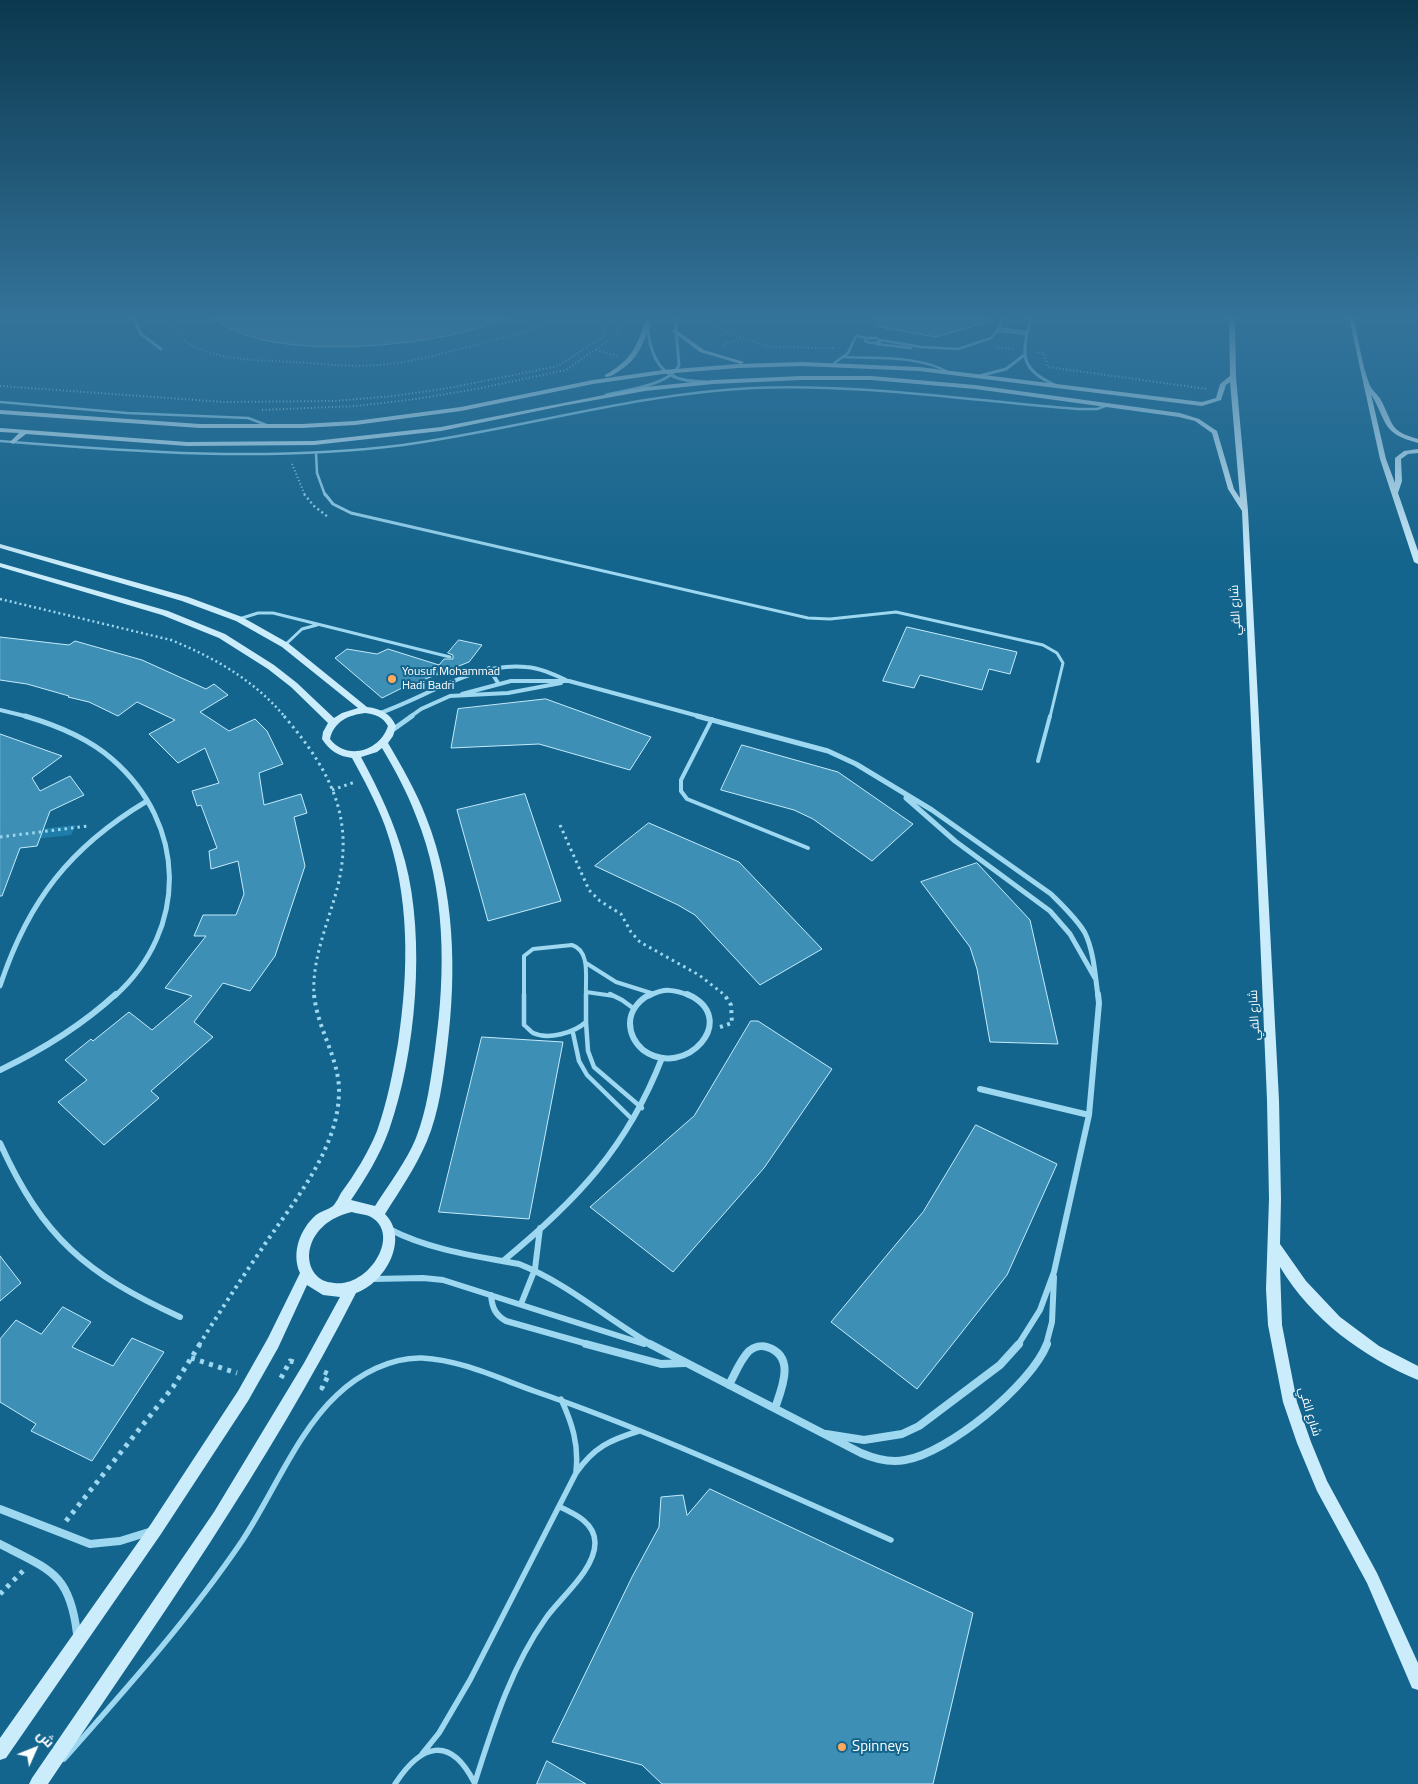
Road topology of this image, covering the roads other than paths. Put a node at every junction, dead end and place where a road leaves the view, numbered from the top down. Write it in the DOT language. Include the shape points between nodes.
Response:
graph roads {
  1 [pos="499,401"];
  2 [pos="578,401"];
  3 [pos="632,401"];
  4 [pos="992,401"];
  5 [pos="1080,401"];
  6 [pos="1178,401"];
  7 [pos="1211,401"];
  8 [pos="1235,401"];
  9 [pos="1369,401"];
  10 [pos="1379,401"];
  11 [pos="0,402"];
  12 [pos="1108,405"];
  13 [pos="0,412"];
  14 [pos="271,427"];
  15 [pos="0,430"];
  16 [pos="24,432"];
  17 [pos="0,441"];
  18 [pos="1418,441"];
  19 [pos="13,442"];
  20 [pos="148,442"];
  21 [pos="1418,450"];
  22 [pos="138,451"];
  23 [pos="316,453"];
  24 [pos="1394,494"];
  25 [pos="1245,511"];
  26 [pos="0,546"];
  27 [pos="1418,562"];
  28 [pos="0,565"];
  29 [pos="239,619"];
  30 [pos="319,625"];
  31 [pos="285,645"];
  32 [pos="450,658"];
  33 [pos="489,668"];
  34 [pos="568,681"];
  35 [pos="498,684"];
  36 [pos="462,694"];
  37 [pos="0,710"];
  38 [pos="365,710"];
  39 [pos="380,713"];
  40 [pos="712,719"];
  41 [pos="333,722"];
  42 [pos="391,731"];
  43 [pos="384,742"];
  44 [pos="354,754"];
  45 [pos="1038,761"];
  46 [pos="898,791"];
  47 [pos="147,801"];
  48 [pos="808,848"];
  49 [pos="585,962"];
  50 [pos="1097,983"];
  51 [pos="0,986"];
  52 [pos="586,992"];
  53 [pos="651,993"];
  54 [pos="633,1008"];
  55 [pos="586,1022"];
  56 [pos="573,1032"];
  57 [pos="662,1058"];
  58 [pos="0,1070"];
  59 [pos="980,1089"];
  60 [pos="642,1108"];
  61 [pos="1090,1115"];
  62 [pos="635,1121"];
  63 [pos="0,1143"];
  64 [pos="338,1209"];
  65 [pos="378,1212"];
  66 [pos="540,1228"];
  67 [pos="388,1229"];
  68 [pos="1274,1244"];
  69 [pos="503,1261"];
  70 [pos="535,1269"];
  71 [pos="1054,1272"];
  72 [pos="306,1274"];
  73 [pos="369,1279"];
  74 [pos="351,1289"];
  75 [pos="491,1295"];
  76 [pos="522,1304"];
  77 [pos="180,1317"];
  78 [pos="654,1347"];
  79 [pos="685,1362"];
  80 [pos="1418,1373"];
  81 [pos="729,1385"];
  82 [pos="561,1400"];
  83 [pos="775,1408"];
  84 [pos="639,1431"];
  85 [pos="826,1434"];
  86 [pos="576,1472"];
  87 [pos="560,1507"];
  88 [pos="0,1509"];
  89 [pos="156,1529"];
  90 [pos="891,1540"];
  91 [pos="0,1544"];
  92 [pos="78,1640"];
  93 [pos="1418,1682"];
  94 [pos="0,1752"];
  95 [pos="422,1754"];
  96 [pos="475,1783"];
  97 [pos="40,1784"];
  98 [pos="395,1784"];
  1 -- 14 [label="street" via="354,423"];
  2 -- 20 [label="street" via="441,429 357,440 237,445"];
  3 -- 23 [label="lane" via="440,439"];
  4 -- 12 [label="lane" via="1068,409 1097,409"];
  5 -- 12 [label="street"];
  6 -- 7 [label="street" via="1202,404"];
  8 -- 25 [label="street, شارع الفي"];
  9 -- 24 [label="street"];
  10 -- 18 [label="street" via="1387,426"];
  11 -- 14 [label="lane" via="248,418"];
  12 -- 25 [label="street" via="1186,416 1211,427 1218,436 1231,489"];
  13 -- 14 [label="street" via="200,426"];
  15 -- 16 [label="street"];
  16 -- 19 [label="street"];
  16 -- 20 [label="street"];
  17 -- 19 [label="lane"];
  19 -- 22 [label="lane"];
  20 -- 22 [label="street"];
  21 -- 24 [label="street" via="1406,452 1398,458 1399,482"];
  22 -- 23 [label="lane" via="237,455"];
  23 -- 45 [label="lane" via="319,481 328,500 351,513 808,618 831,620 874,612 896,612 1043,645 1058,654 1063,668"];
  24 -- 27 [label="street"];
  25 -- 68 [label="street, شارع الفي" via="1272,1090"];
  26 -- 29 [label="street" via="185,599"];
  28 -- 41 [label="street" via="165,613 222,636 272,667"];
  29 -- 30 [label="lane" via="265,612"];
  29 -- 31 [label="street"];
  30 -- 31 [label="lane" via="302,629"];
  30 -- 32 [label="lane"];
  31 -- 38 [label="street"];
  33 -- 34 [label="street" via="529,667"];
  33 -- 35 [label="street"];
  33 -- 39 [label="street"];
  34 -- 35 [label="street" via="524,680"];
  34 -- 36 [label="street" via="524,691"];
  34 -- 40 [label="street"];
  35 -- 36 [label="street"];
  36 -- 42 [label="street" via="430,704"];
  37 -- 47 [label="street" via="50,723 90,742 123,768"];
  38 -- 39 [label="street"];
  38 -- 41 [label="street" via="347,714"];
  39 -- 42 [label="street" via="390,721"];
  40 -- 46 [label="street" via="828,751 856,764"];
  40 -- 48 [label="lane" via="681,780 681,791 687,799"];
  41 -- 44 [label="street" via="326,733 328,744 338,752"];
  42 -- 43 [label="street"];
  43 -- 44 [label="street" via="371,750"];
  43 -- 65 [label="street" via="413,792 434,850 445,917 447,994 444,1037 424,1131 402,1175"];
  44 -- 64 [label="street" via="382,802 400,859 410,924 411,960 404,1040 383,1131 360,1177"];
  46 -- 50 [label="street" via="955,841 1050,911 1070,934"];
  46 -- 50 [label="street" via="949,822 1063,906 1084,932"];
  47 -- 51 [label="street" via="108,824 69,859 35,907 11,953"];
  47 -- 58 [label="street" via="167,844 171,878 165,917 149,953 127,983 80,1025"];
  49 -- 52 [label="lane"];
  49 -- 53 [label="lane" via="622,985"];
  49 -- 56 [label="lane" via="583,952 572,945 533,949 523,960 524,1025 534,1034"];
  50 -- 61 [label="street" via="1099,1026"];
  52 -- 54 [label="lane" via="612,994"];
  52 -- 55 [label="lane"];
  53 -- 54 [label="street"];
  53 -- 57 [label="street" via="675,989 687,992 705,1007 709,1017 709,1028 702,1043 688,1054"];
  54 -- 57 [label="street" via="629,1018 632,1040 650,1055"];
  55 -- 56 [label="lane"];
  55 -- 60 [label="lane" via="588,1050 594,1067"];
  56 -- 62 [label="lane" via="587,1076"];
  57 -- 60 [label="street"];
  59 -- 61 [label="street"];
  60 -- 62 [label="street"];
  61 -- 71 [label="street"];
  62 -- 66 [label="street" via="581,1192"];
  63 -- 77 [label="street" via="29,1203 50,1231 107,1280 142,1301"];
  64 -- 65 [label="street" via="366,1207"];
  64 -- 72 [label="street" via="326,1215 308,1236 302,1262"];
  65 -- 67 [label="street"];
  66 -- 69 [label="street"];
  66 -- 70 [label="street"];
  67 -- 69 [label="street" via="427,1247"];
  67 -- 73 [label="street" via="385,1260"];
  68 -- 80 [label="street" via="1297,1281 1332,1319 1354,1338"];
  68 -- 93 [label="street, شارع الفي" via="1275,1325 1290,1402 1322,1486 1372,1578"];
  69 -- 70 [label="street"];
  70 -- 76 [label="street"];
  70 -- 78 [label="street" via="564,1285 606,1317"];
  71 -- 85 [label="street" via="1040,1310 1024,1340 1000,1365 934,1416 902,1434 883,1439 864,1440"];
  71 -- 85 [label="street" via="1052,1323 1043,1354 1025,1380 955,1436 921,1455 893,1461 874,1459 856,1452"];
  72 -- 74 [label="street" via="324,1289"];
  72 -- 89 [label="street" via="250,1384"];
  73 -- 74 [label="street"];
  73 -- 75 [label="street" via="442,1280"];
  74 -- 97 [label="street" via="309,1368 219,1517"];
  75 -- 76 [label="street"];
  75 -- 79 [label="street" via="491,1305 502,1320 646,1361"];
  76 -- 78 [label="street"];
  78 -- 79 [label="street"];
  79 -- 81 [label="street"];
  81 -- 83 [label="street"];
  81 -- 83 [label="street" via="750,1350 766,1346 785,1361 786,1370"];
  82 -- 84 [label="lane"];
  82 -- 86 [label="lane" via="574,1426 578,1457"];
  82 -- 97 [label="lane" via="446,1361 420,1358 394,1362 367,1372 343,1389 321,1412 243,1539 183,1622"];
  83 -- 85 [label="street"];
  84 -- 86 [label="lane" via="611,1440"];
  84 -- 90 [label="lane"];
  86 -- 87 [label="lane"];
  87 -- 95 [label="lane" via="470,1680 439,1733"];
  87 -- 96 [label="lane" via="584,1519 592,1529 595,1542 593,1557 528,1647 498,1713"];
  88 -- 89 [label="street" via="90,1544 122,1542"];
  89 -- 92 [label="street"];
  91 -- 92 [label="street" via="59,1577 75,1606"];
  92 -- 94 [label="street"];
  95 -- 96 [label="lane" via="448,1751 469,1768"];
  95 -- 98 [label="lane" via="410,1763"];
}
